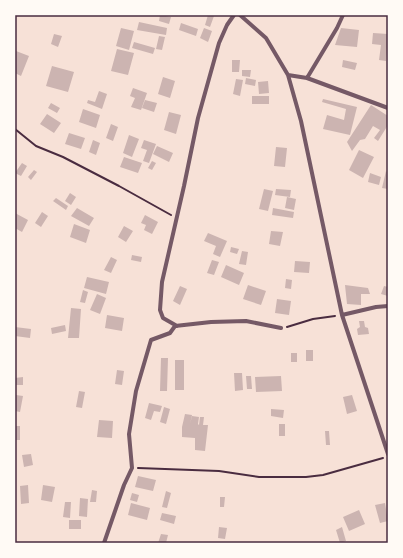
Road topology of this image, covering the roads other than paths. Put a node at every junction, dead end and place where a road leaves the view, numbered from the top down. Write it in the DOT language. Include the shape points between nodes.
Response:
graph roads {
  1 [pos="234,15"];
  2 [pos="240,15"];
  3 [pos="343,15"];
  4 [pos="288,75"];
  5 [pos="307,78"];
  6 [pos="388,108"];
  7 [pos="388,306"];
  8 [pos="342,315"];
  9 [pos="177,326"];
  10 [pos="281,328"];
  11 [pos="388,455"];
  12 [pos="104,543"];
  1 -- 9 [label="street" via="219,43 198,118 162,282 160,310 163,318"];
  2 -- 4 [label="street" via="266,38"];
  3 -- 5 [label="street"];
  4 -- 5 [label="street"];
  4 -- 8 [label="street" via="301,121"];
  5 -- 6 [label="street"];
  7 -- 8 [label="street"];
  8 -- 11 [label="street"];
  9 -- 10 [label="street" via="246,321"];
  9 -- 12 [label="street" via="170,333 151,340 146,353 129,434 132,468"];
}
